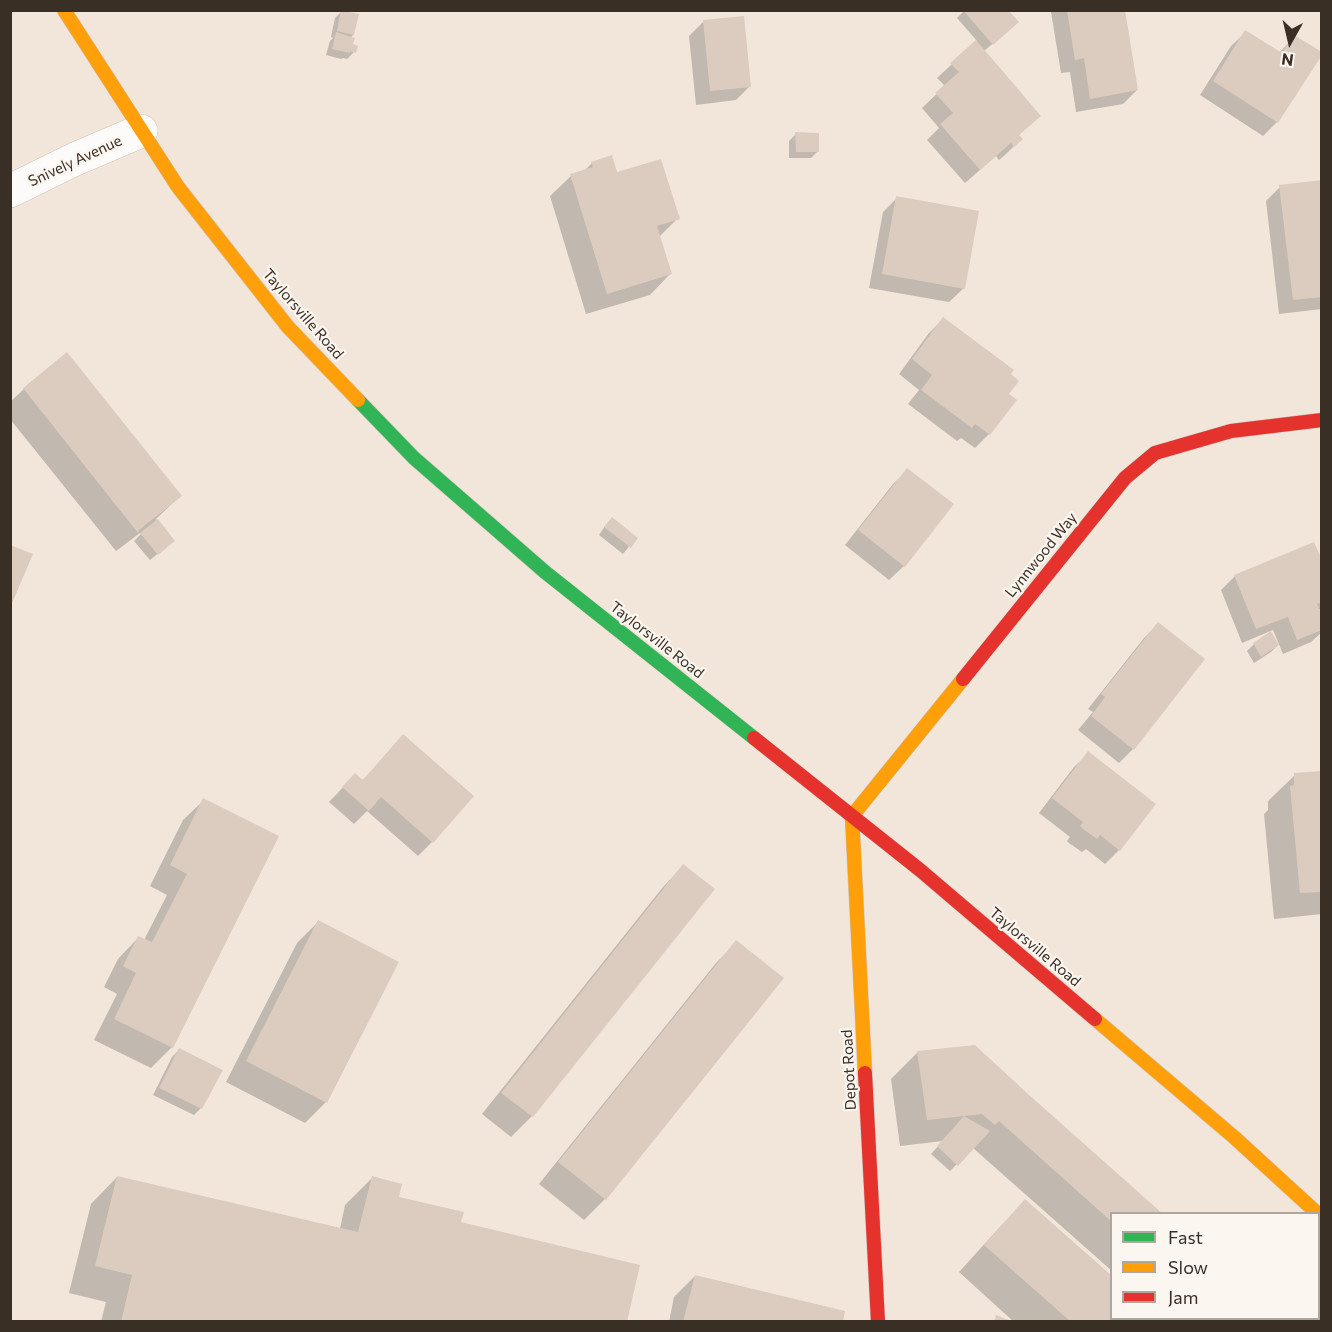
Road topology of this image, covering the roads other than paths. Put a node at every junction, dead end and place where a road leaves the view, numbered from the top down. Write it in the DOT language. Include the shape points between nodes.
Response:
graph roads {
  1 [pos="64,10"];
  2 [pos="141,131"];
  3 [pos="10,191"];
  4 [pos="1322,420"];
  5 [pos="852,816"];
  6 [pos="1316,1212"];
  7 [pos="878,1322"];
  1 -- 2 [label="main road, Taylorsville Road"];
  2 -- 3 [label="street, Snively Avenue"];
  2 -- 5 [label="main road, Taylorsville Road" via="178,187 288,327 414,458 544,572"];
  4 -- 5 [label="main road, Lynnwood Way" via="1231,431 1173,447 1155,453 1125,478"];
  5 -- 6 [label="main road, Taylorsville Road" via="1235,1138"];
  5 -- 7 [label="main road, Depot Road"];
}
